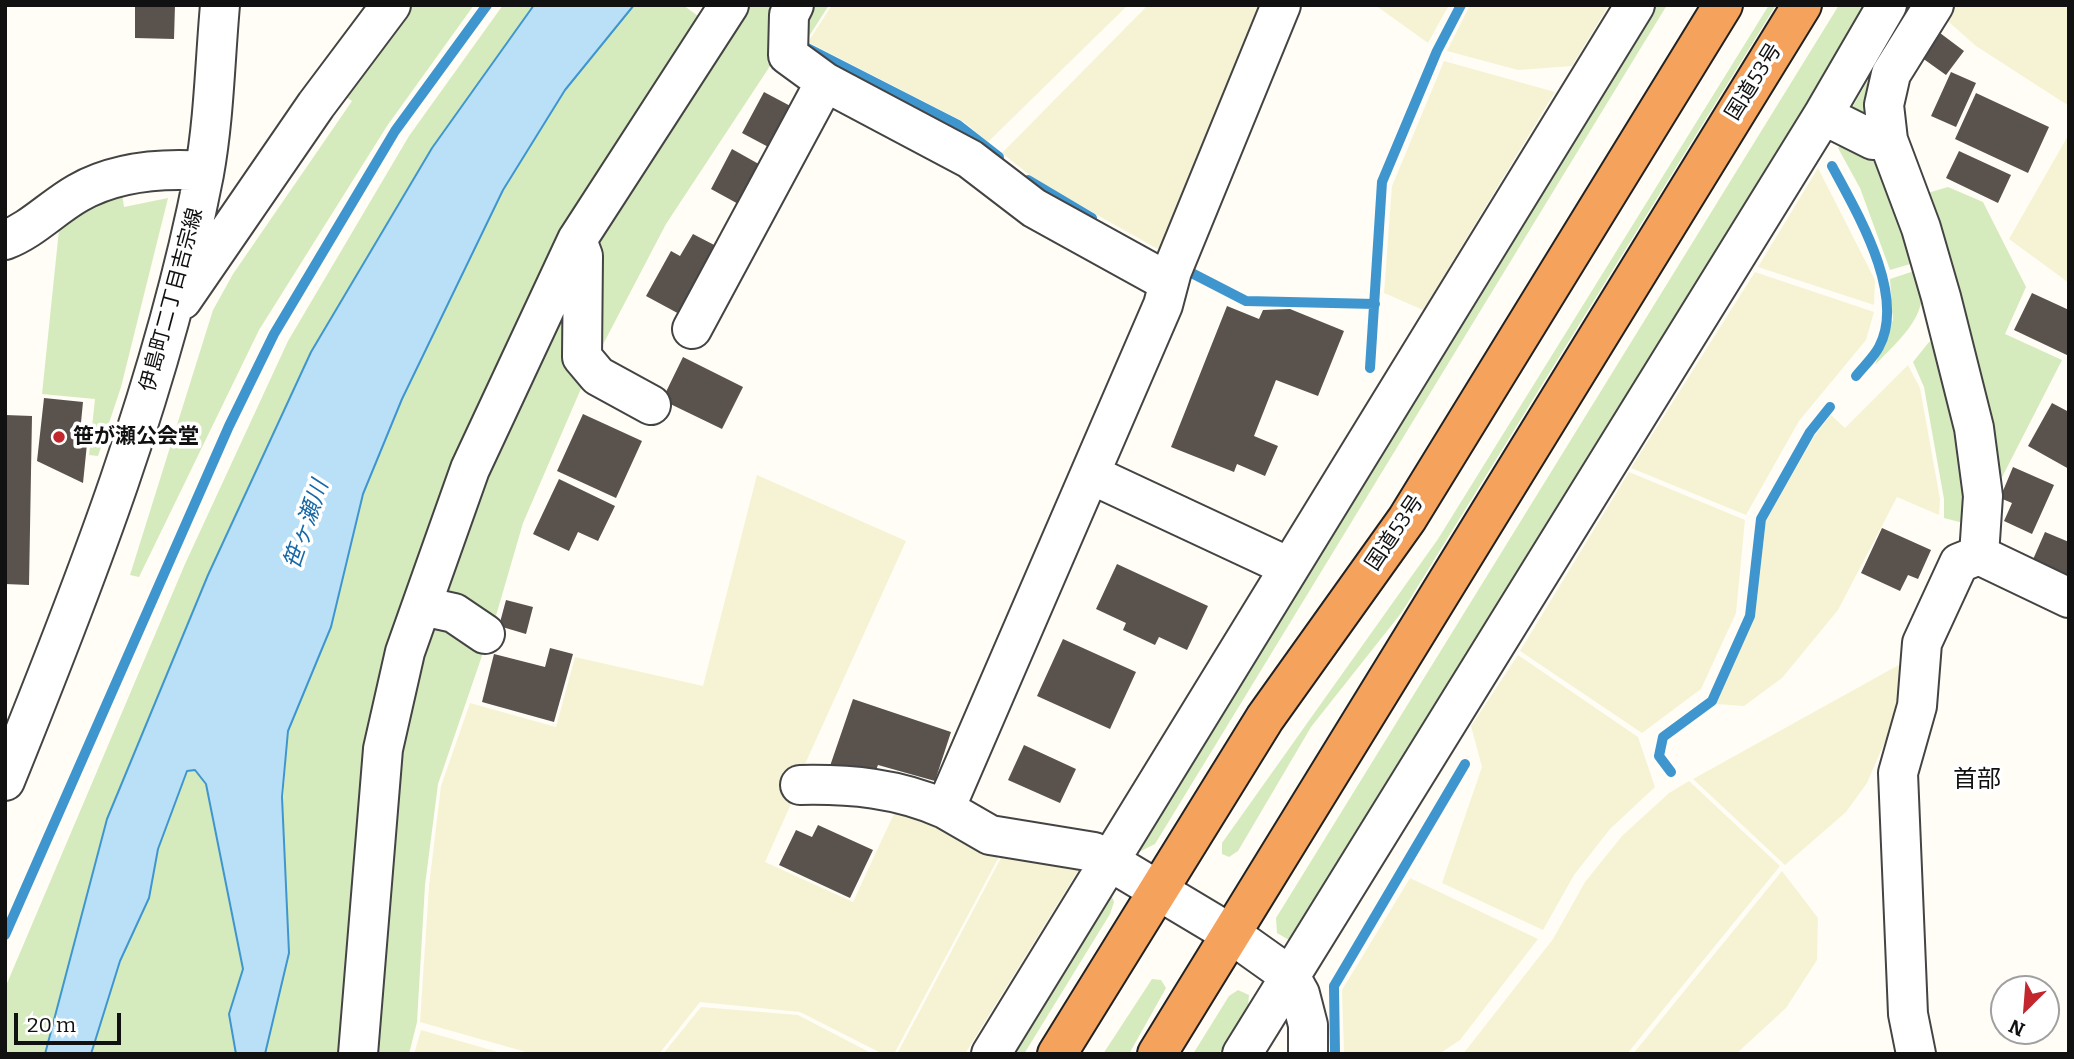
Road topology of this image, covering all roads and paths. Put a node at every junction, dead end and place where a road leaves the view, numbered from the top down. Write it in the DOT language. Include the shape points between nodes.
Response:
graph roads {
  1 [pos="220,5"];
  2 [pos="391,5"];
  3 [pos="729,5"];
  4 [pos="794,5"];
  5 [pos="1281,5"];
  6 [pos="1635,5"];
  7 [pos="1723,5"];
  8 [pos="1802,5"];
  9 [pos="1887,5"];
  10 [pos="1934,5"];
  11 [pos="825,82"];
  12 [pos="1822,115"];
  13 [pos="1888,140"];
  14 [pos="204,171"];
  15 [pos="5,240"];
  16 [pos="577,240"];
  17 [pos="1173,271"];
  18 [pos="172,316"];
  19 [pos="692,329"];
  20 [pos="651,405"];
  21 [pos="1092,475"];
  22 [pos="1979,555"];
  23 [pos="1289,567"];
  24 [pos="2069,598"];
  25 [pos="422,606"];
  26 [pos="485,634"];
  27 [pos="5,781"];
  28 [pos="800,785"];
  29 [pos="945,809"];
  30 [pos="1109,860"];
  31 [pos="1159,888"];
  32 [pos="1231,934"];
  33 [pos="1290,976"];
  34 [pos="359,1054"];
  35 [pos="991,1054"];
  36 [pos="1057,1054"];
  37 [pos="1157,1054"];
  38 [pos="1241,1054"];
  39 [pos="1308,1054"];
  40 [pos="1916,1054"];
  1 -- 14 [label="street, 伊島町二丁目吉宗線"];
  2 -- 18 [label="street" via="316,105"];
  3 -- 16 [label="street"];
  4 -- 11 [label="street" via="789,15 788,55"];
  5 -- 17 [label="street"];
  6 -- 23 [label="street"];
  7 -- 31 [label="highway, 国道53号" via="1407,519 1265,718"];
  8 -- 32 [label="highway, 国道53号"];
  9 -- 12 [label="street"];
  10 -- 13 [label="street" via="1891,74 1884,105"];
  11 -- 17 [label="street" via="970,159 1034,208"];
  11 -- 19 [label="street"];
  12 -- 13 [label="street" via="1873,140"];
  12 -- 33 [label="street"];
  13 -- 22 [label="street" via="1921,228 1974,428 1983,496"];
  14 -- 15 [label="street" via="179,169 115,177 78,192"];
  14 -- 18 [label="street, 伊島町二丁目吉宗線"];
  16 -- 20 [label="street" via="583,257 582,357 598,376"];
  16 -- 25 [label="street" via="470,469"];
  17 -- 21 [label="street"];
  18 -- 27 [label="street, 伊島町二丁目吉宗線" via="114,503"];
  21 -- 23 [label="street"];
  21 -- 29 [label="street"];
  22 -- 24 [label="street"];
  22 -- 40 [label="street" via="1959,563 1922,643 1917,706 1898,773 1908,1014"];
  23 -- 30 [label="street"];
  25 -- 26 [label="street" via="454,613"];
  25 -- 34 [label="street" via="405,652 383,749"];
  28 -- 29 [label="street" via="852,784 915,796"];
  29 -- 30 [label="street" via="989,835 1094,852"];
  30 -- 31 [label="street"];
  30 -- 35 [label="street"];
  31 -- 32 [label="street"];
  31 -- 36 [label="highway, 国道53号"];
  32 -- 33 [label="street"];
  32 -- 37 [label="highway, 国道53号"];
  33 -- 38 [label="street"];
  33 -- 39 [label="street" via="1308,1026"];
}
